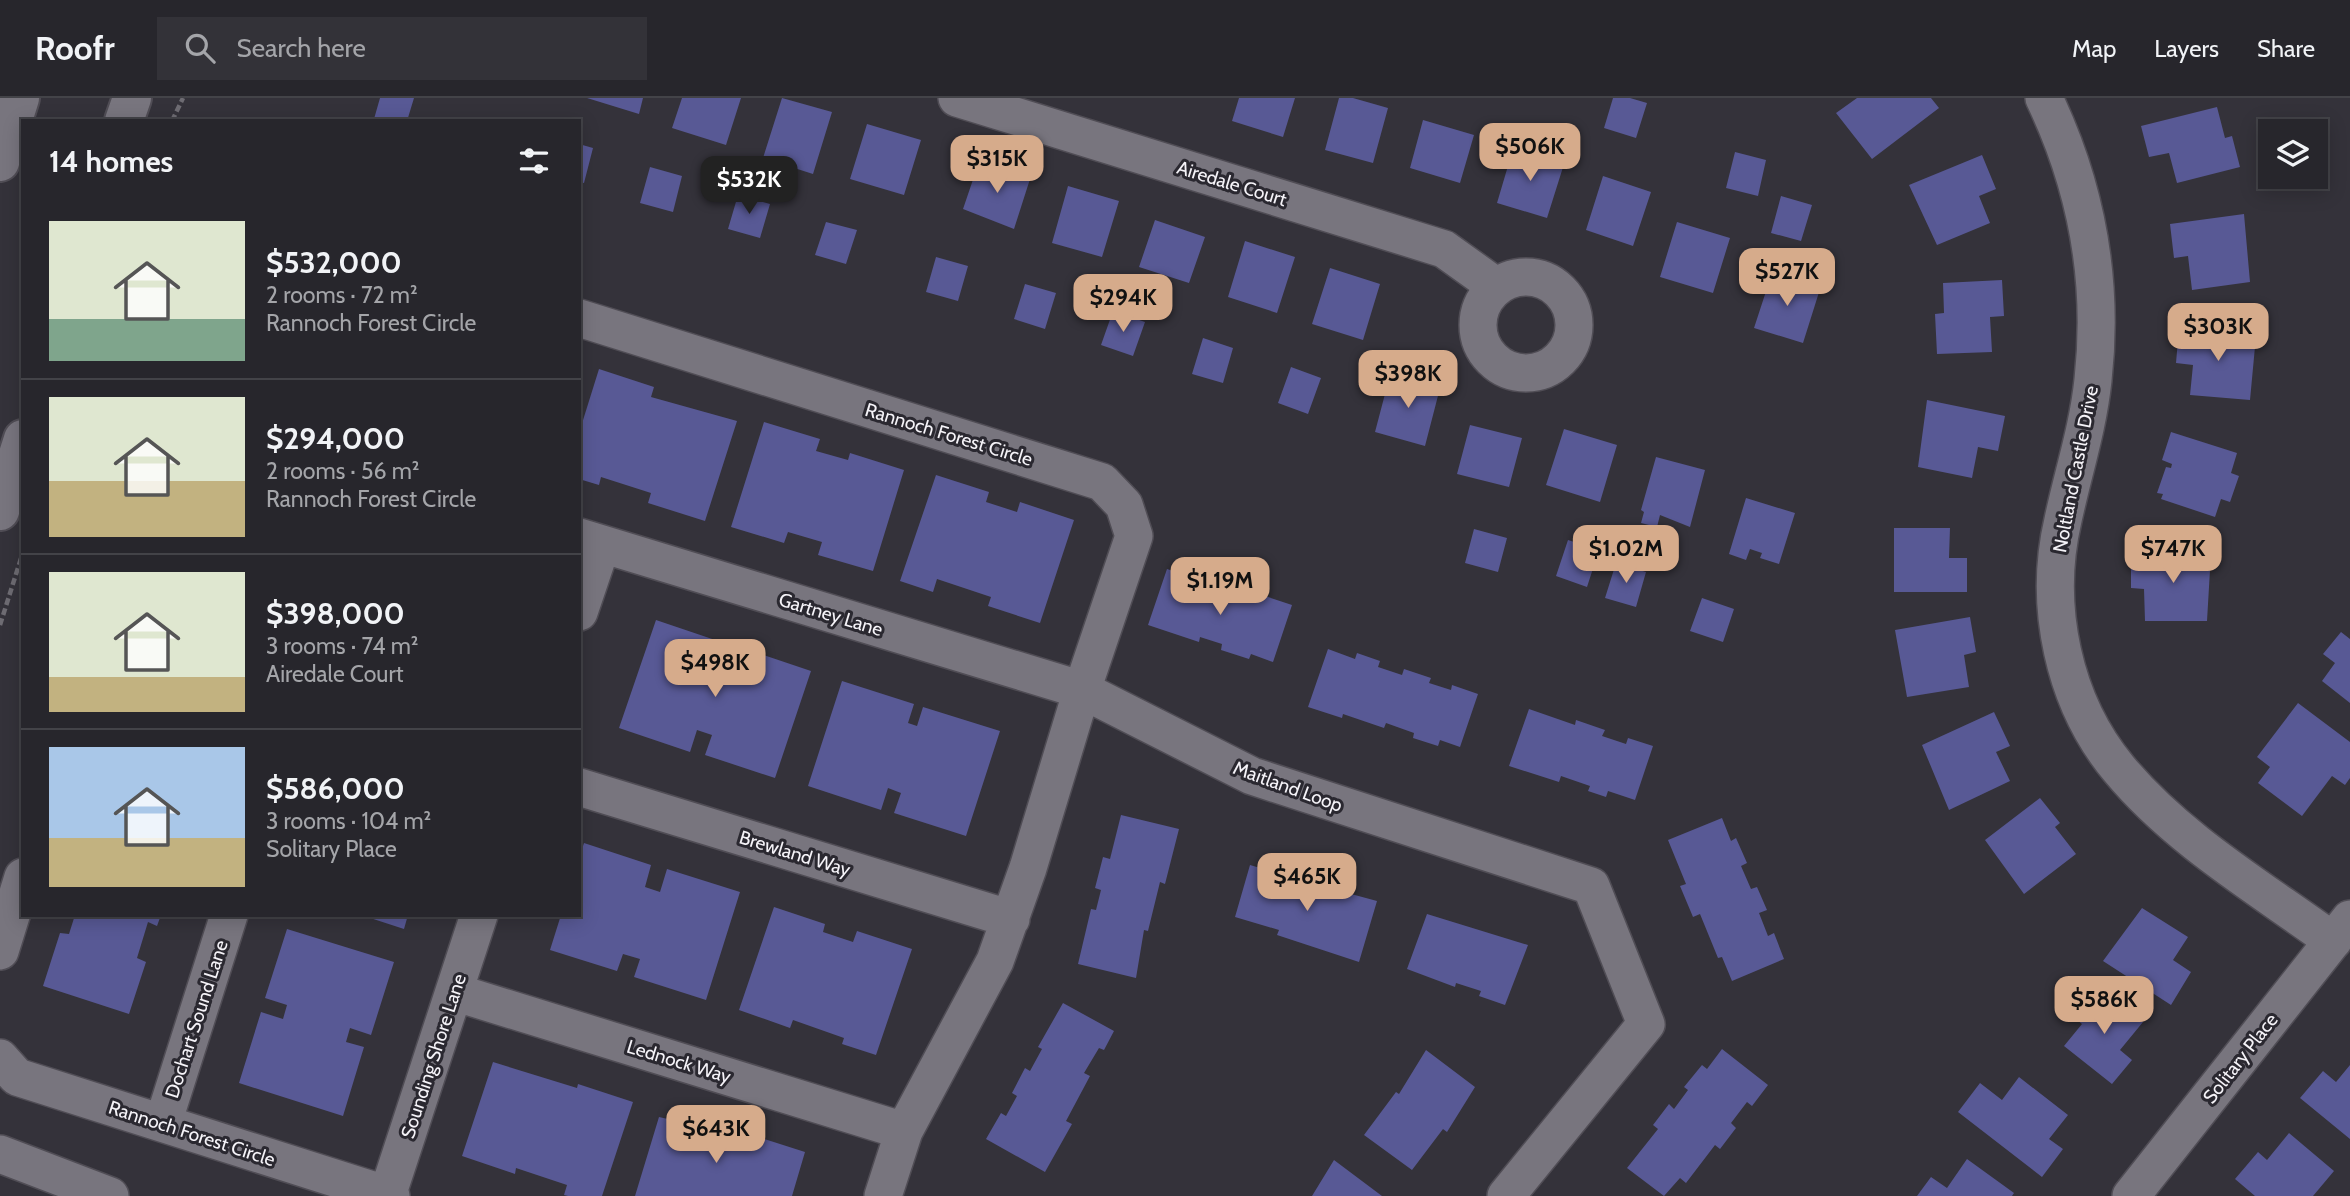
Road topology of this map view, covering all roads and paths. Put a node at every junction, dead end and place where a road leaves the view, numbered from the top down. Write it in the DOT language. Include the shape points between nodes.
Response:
graph roads {
  1 [pos="20,98"];
  2 [pos="132,98"];
  3 [pos="183,98"];
  4 [pos="2044,98"];
  5 [pos="972,100"];
  6 [pos="125,119"];
  7 [pos="173,119"];
  8 [pos="0,162"];
  9 [pos="1497,287"];
  10 [pos="581,319"];
  11 [pos="21,445"];
  12 [pos="0,511"];
  13 [pos="590,540"];
  14 [pos="21,558"];
  15 [pos="581,599"];
  16 [pos="0,625"];
  17 [pos="1082,690"];
  18 [pos="581,788"];
  19 [pos="21,883"];
  20 [pos="228,917"];
  21 [pos="478,917"];
  22 [pos="1011,919"];
  23 [pos="2341,930"];
  24 [pos="0,951"];
  25 [pos="454,992"];
  26 [pos="0,1058"];
  27 [pos="163,1123"];
  28 [pos="904,1131"];
  29 [pos="0,1154"];
  30 [pos="0,1182"];
  31 [pos="85,1196"];
  32 [pos="110,1196"];
  33 [pos="388,1196"];
  34 [pos="883,1196"];
  35 [pos="1506,1196"];
  36 [pos="2131,1196"];
  1 -- 8 [label="main road"];
  2 -- 6 [label="main road"];
  3 -- 7 [label="path"];
  4 -- 23 [label="street, Noltland Castle Drive" via="2064,140 2083,201 2093,250 2097,313 2093,381 2055,571 2058,632 2070,681 2085,720 2157,810 2192,840"];
  5 -- 9 [label="street, Airedale Court" via="1444,249"];
  10 -- 17 [label="street, Rannoch Forest Circle" via="1102,482 1125,505 1134,536"];
  11 -- 12 [label="main road"];
  13 -- 15 [label="street"];
  13 -- 17 [label="street, Gartney Lane"];
  14 -- 16 [label="path"];
  17 -- 22 [label="street"];
  17 -- 35 [label="street, Maitland Loop" via="1251,776 1591,886 1646,1024"];
  18 -- 22 [label="street, Brewland Way"];
  19 -- 24 [label="street"];
  20 -- 27 [label="street, Dochart Sound Lane"];
  21 -- 25 [label="street, Sounding Shore Lane"];
  22 -- 28 [label="street" via="995,961"];
  23 -- 36 [label="street, Solitary Place"];
  25 -- 28 [label="street, Lednock Way"];
  25 -- 33 [label="street, Sounding Shore Lane"];
  26 -- 27 [label="street, Rannoch Forest Circle" via="17,1077"];
  27 -- 33 [label="street, Rannoch Forest Circle"];
  28 -- 34 [label="street"];
  29 -- 32 [label="street"];
  30 -- 31 [label="street"];
}
